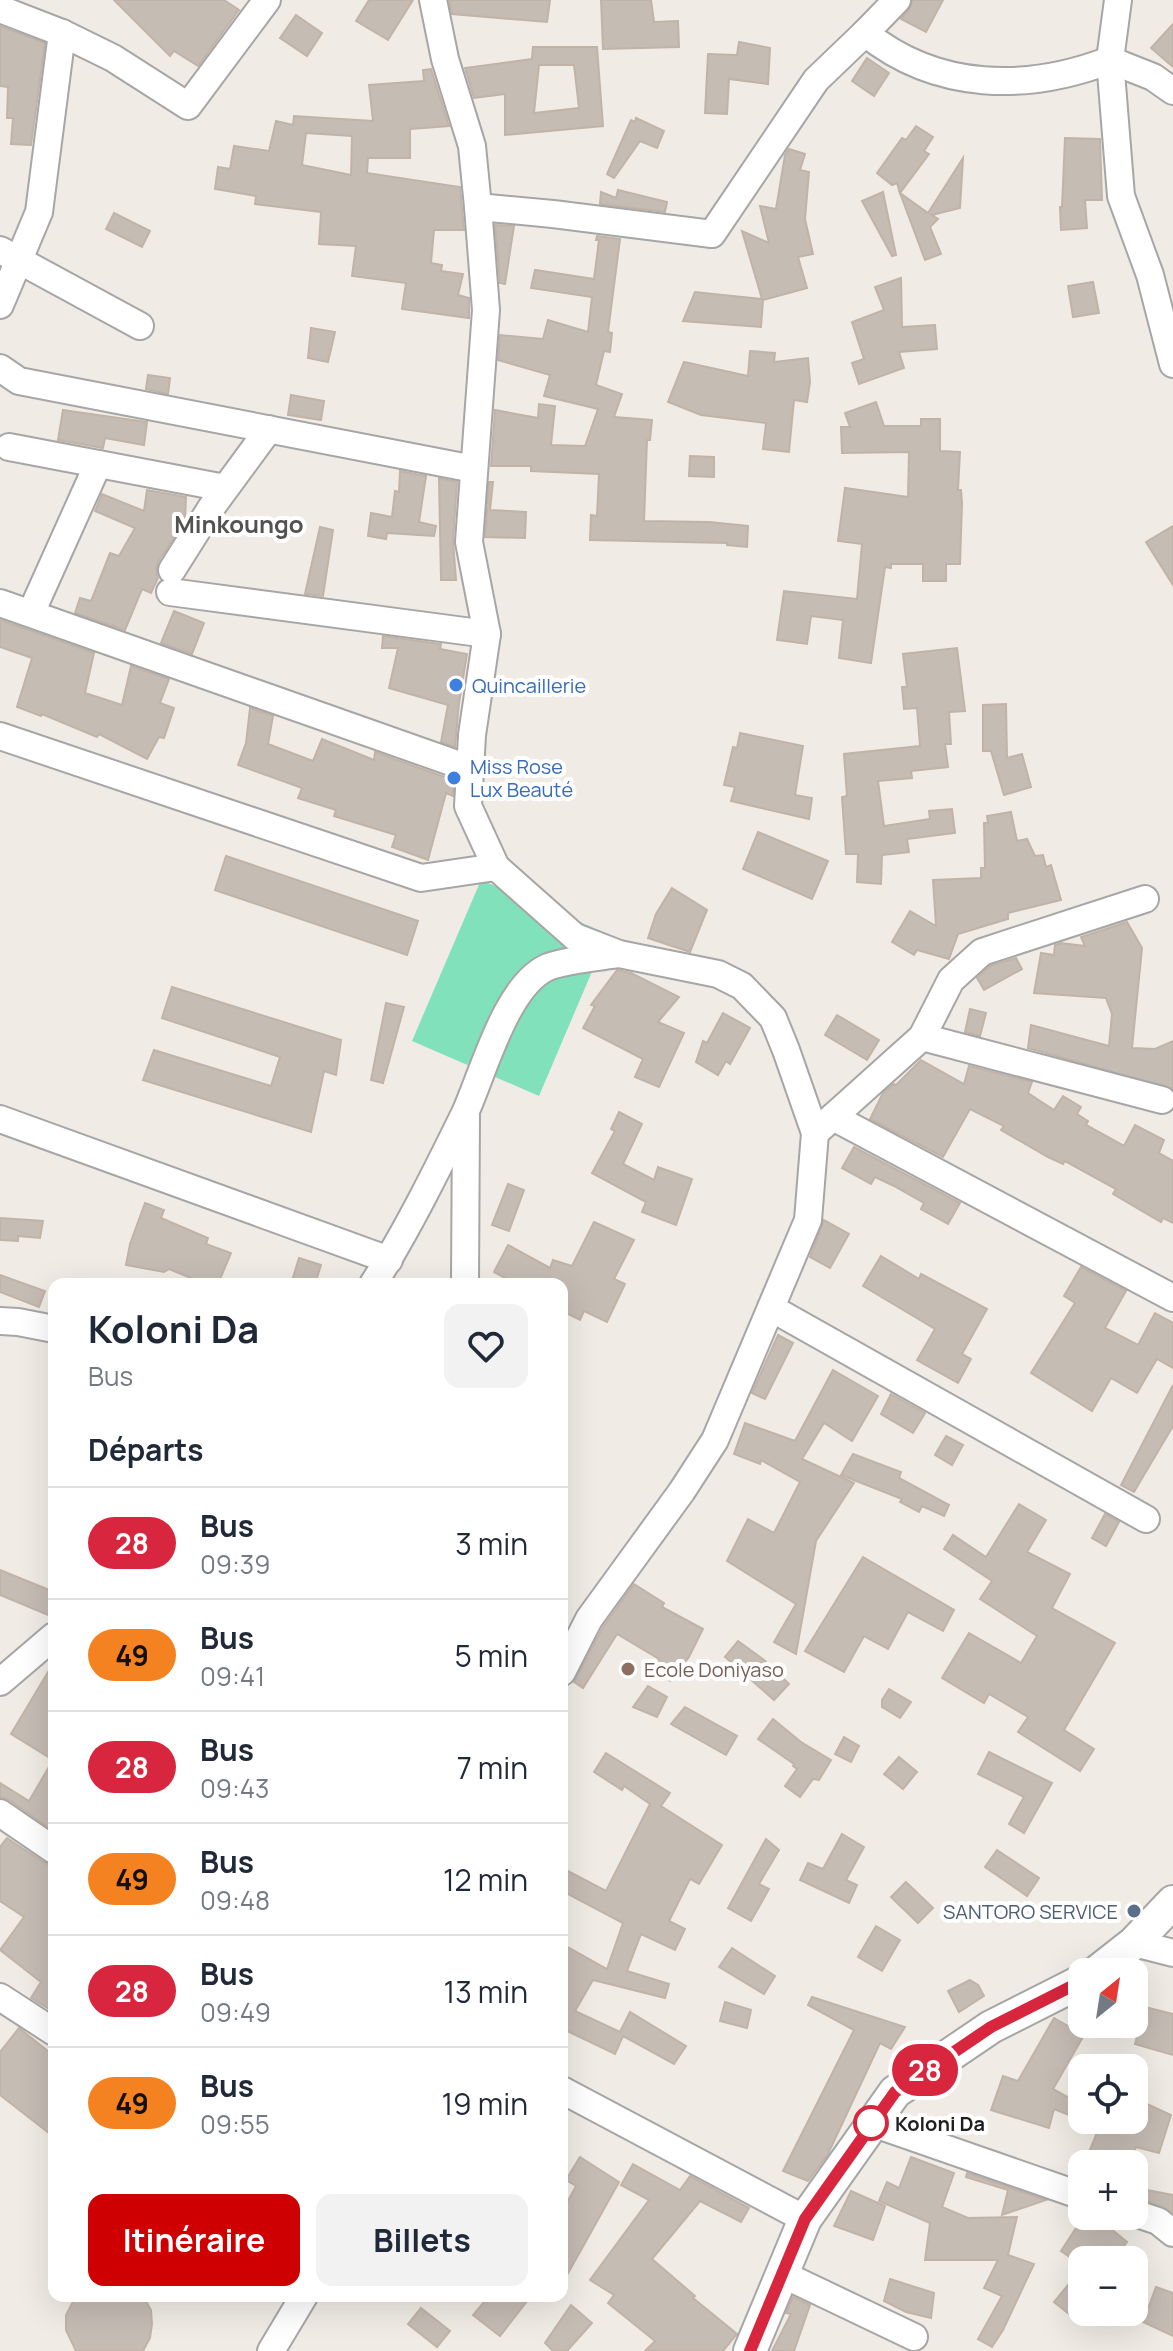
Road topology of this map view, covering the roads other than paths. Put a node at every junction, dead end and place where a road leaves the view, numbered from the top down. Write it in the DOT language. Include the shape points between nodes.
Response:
graph roads {
  1 [pos="267,0"];
  2 [pos="433,0"];
  3 [pos="897,0"];
  4 [pos="1118,0"];
  5 [pos="0,9"];
  6 [pos="62,33"];
  7 [pos="865,33"];
  8 [pos="1110,60"];
  9 [pos="1173,91"];
  10 [pos="478,207"];
  11 [pos="9,255"];
  12 [pos="0,305"];
  13 [pos="140,326"];
  14 [pos="1173,364"];
  15 [pos="0,368"];
  16 [pos="269,429"];
  17 [pos="9,447"];
  18 [pos="98,464"];
  19 [pos="474,469"];
  20 [pos="225,488"];
  21 [pos="0,603"];
  22 [pos="31,613"];
  23 [pos="487,634"];
  24 [pos="0,736"];
  25 [pos="471,769"];
  26 [pos="496,867"];
  27 [pos="1145,899"];
  28 [pos="619,954"];
  29 [pos="922,1037"];
  30 [pos="1162,1100"];
  31 [pos="466,1110"];
  32 [pos="0,1119"];
  33 [pos="824,1125"];
  34 [pos="389,1260"];
  35 [pos="377,1278"];
  36 [pos="465,1278"];
  37 [pos="1173,1298"];
  38 [pos="771,1308"];
  39 [pos="0,1321"];
  40 [pos="48,1328"];
  41 [pos="1146,1519"];
  42 [pos="48,1648"];
  43 [pos="568,1660"];
  44 [pos="0,1682"];
  45 [pos="0,1813"];
  46 [pos="48,1846"];
  47 [pos="1173,1902"];
  48 [pos="1134,1943"];
  49 [pos="1173,1953"];
  50 [pos="1115,1958"];
  51 [pos="1068,1988"];
  52 [pos="0,1997"];
  53 [pos="48,2028"];
  54 [pos="568,2093"];
  55 [pos="872,2123"];
  56 [pos="1068,2191"];
  57 [pos="1148,2218"];
  58 [pos="805,2219"];
  59 [pos="1173,2233"];
  60 [pos="782,2274"];
  61 [pos="300,2302"];
  62 [pos="914,2337"];
  63 [pos="271,2351"];
  64 [pos="750,2351"];
  1 -- 6 [label="street" via="188,106"];
  2 -- 10 [label="street" via="472,146"];
  3 -- 7 [label="street"];
  4 -- 8 [label="street"];
  5 -- 6 [label="street"];
  6 -- 11 [label="street" via="39,212"];
  7 -- 8 [label="street" via="909,62 978,81 1074,74"];
  7 -- 10 [label="street" via="816,80 712,234"];
  8 -- 9 [label="street"];
  8 -- 14 [label="street" via="1121,196 1150,275"];
  10 -- 19 [label="street" via="486,310"];
  11 -- 12 [label="street"];
  11 -- 13 [label="street"];
  15 -- 16 [label="street" via="19,381"];
  16 -- 19 [label="street"];
  16 -- 20 [label="street"];
  17 -- 18 [label="street"];
  18 -- 20 [label="street"];
  18 -- 22 [label="street"];
  19 -- 23 [label="street" via="469,542"];
  20 -- 23 [label="street" via="171,581"];
  21 -- 22 [label="street"];
  22 -- 25 [label="street"];
  23 -- 25 [label="street"];
  24 -- 26 [label="street" via="421,878"];
  25 -- 26 [label="street" via="468,806"];
  26 -- 28 [label="street" via="575,937"];
  27 -- 29 [label="street" via="982,952 951,980"];
  28 -- 31 [label="street" via="546,967 521,990 499,1027"];
  28 -- 33 [label="street" via="718,974 742,986 773,1018"];
  29 -- 30 [label="street"];
  29 -- 33 [label="street"];
  31 -- 34 [label="street"];
  31 -- 36 [label="street"];
  32 -- 34 [label="street"];
  33 -- 37 [label="street"];
  33 -- 38 [label="street" via="808,1220"];
  34 -- 35 [label="street"];
  38 -- 41 [label="street"];
  38 -- 43 [label="street" via="715,1440 589,1619"];
  39 -- 40 [label="street"];
  42 -- 44 [label="street"];
  45 -- 46 [label="street"];
  47 -- 48 [label="street"];
  48 -- 49 [label="street"];
  48 -- 50 [label="street"];
  51 -- 55 [label="street" via="935,2062 895,2092"];
  52 -- 53 [label="street"];
  54 -- 58 [label="street"];
  55 -- 56 [label="street"];
  55 -- 58 [label="street"];
  57 -- 59 [label="street"];
  58 -- 60 [label="street"];
  60 -- 62 [label="street"];
  60 -- 64 [label="street"];
  61 -- 63 [label="street"];
}
